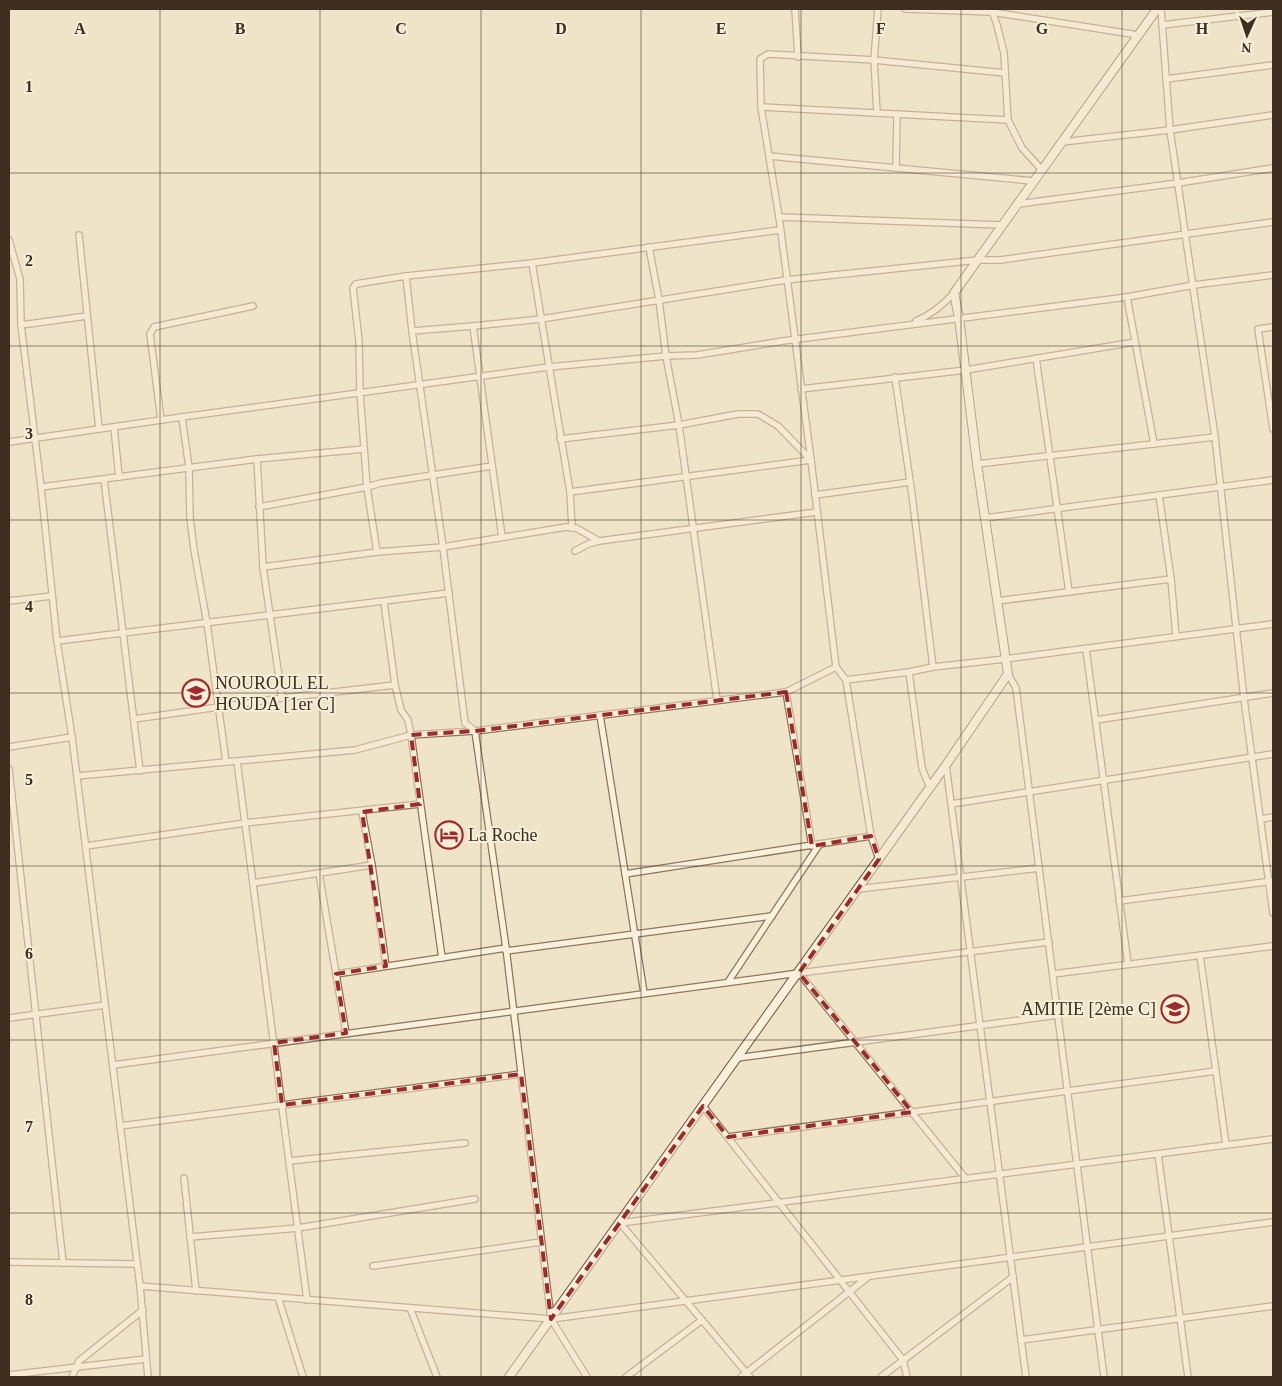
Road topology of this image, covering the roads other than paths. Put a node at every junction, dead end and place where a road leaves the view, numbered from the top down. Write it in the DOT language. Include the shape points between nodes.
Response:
graph roads {
  1 [pos="795,9"];
  2 [pos="878,9"];
  3 [pos="905,9"];
  4 [pos="1157,9"];
  5 [pos="1161,9"];
  6 [pos="991,10"];
  7 [pos="1270,11"];
  8 [pos="1162,26"];
  9 [pos="1138,36"];
  10 [pos="798,57"];
  11 [pos="874,60"];
  12 [pos="1273,65"];
  13 [pos="1005,73"];
  14 [pos="1166,79"];
  15 [pos="761,107"];
  16 [pos="877,113"];
  17 [pos="897,114"];
  18 [pos="1273,115"];
  19 [pos="1008,120"];
  20 [pos="1170,130"];
  21 [pos="1062,142"];
  22 [pos="770,156"];
  23 [pos="896,168"];
  24 [pos="1273,168"];
  25 [pos="1042,170"];
  26 [pos="1033,181"];
  27 [pos="1178,184"];
  28 [pos="1018,204"];
  29 [pos="779,217"];
  30 [pos="1273,222"];
  31 [pos="1001,225"];
  32 [pos="780,230"];
  33 [pos="79,235"];
  34 [pos="1186,235"];
  35 [pos="9,240"];
  36 [pos="649,247"];
  37 [pos="978,260"];
  38 [pos="532,263"];
  39 [pos="1273,275"];
  40 [pos="406,276"];
  41 [pos="786,280"];
  42 [pos="1194,285"];
  43 [pos="954,293"];
  44 [pos="1127,297"];
  45 [pos="659,300"];
  46 [pos="253,306"];
  47 [pos="87,316"];
  48 [pos="959,318"];
  49 [pos="541,319"];
  50 [pos="21,325"];
  51 [pos="907,325"];
  52 [pos="473,326"];
  53 [pos="1273,327"];
  54 [pos="412,332"];
  55 [pos="795,339"];
  56 [pos="1135,342"];
  57 [pos="666,356"];
  58 [pos="1036,358"];
  59 [pos="549,368"];
  60 [pos="966,370"];
  61 [pos="1265,376"];
  62 [pos="1273,376"];
  63 [pos="480,377"];
  64 [pos="896,377"];
  65 [pos="420,386"];
  66 [pos="802,389"];
  67 [pos="360,392"];
  68 [pos="182,417"];
  69 [pos="162,420"];
  70 [pos="679,425"];
  71 [pos="114,427"];
  72 [pos="99,429"];
  73 [pos="1273,430"];
  74 [pos="1215,437"];
  75 [pos="35,439"];
  76 [pos="560,439"];
  77 [pos="9,442"];
  78 [pos="1154,444"];
  79 [pos="364,449"];
  80 [pos="1050,456"];
  81 [pos="257,459"];
  82 [pos="811,460"];
  83 [pos="977,464"];
  84 [pos="492,466"];
  85 [pos="189,468"];
  86 [pos="432,474"];
  87 [pos="686,476"];
  88 [pos="119,477"];
  89 [pos="104,479"];
  90 [pos="1273,480"];
  91 [pos="910,482"];
  92 [pos="41,487"];
  93 [pos="1222,487"];
  94 [pos="367,488"];
  95 [pos="570,492"];
  96 [pos="816,495"];
  97 [pos="1159,495"];
  98 [pos="259,506"];
  99 [pos="1058,508"];
  100 [pos="818,512"];
  101 [pos="985,518"];
  102 [pos="572,528"];
  103 [pos="694,528"];
  104 [pos="502,537"];
  105 [pos="599,541"];
  106 [pos="443,547"];
  107 [pos="575,551"];
  108 [pos="377,552"];
  109 [pos="263,567"];
  110 [pos="1171,579"];
  111 [pos="1069,592"];
  112 [pos="449,593"];
  113 [pos="52,596"];
  114 [pos="9,601"];
  115 [pos="997,601"];
  116 [pos="384,602"];
  117 [pos="271,615"];
  118 [pos="207,623"];
  119 [pos="1273,624"];
  120 [pos="1236,628"];
  121 [pos="123,634"];
  122 [pos="1176,636"];
  123 [pos="57,641"];
  124 [pos="1086,649"];
  125 [pos="1005,659"];
  126 [pos="836,667"];
  127 [pos="933,667"];
  128 [pos="909,672"];
  129 [pos="1008,674"];
  130 [pos="846,680"];
  131 [pos="395,685"];
  132 [pos="786,692"];
  133 [pos="1273,693"];
  134 [pos="282,698"];
  135 [pos="1244,699"];
  136 [pos="717,700"];
  137 [pos="220,708"];
  138 [pos="600,715"];
  139 [pos="134,719"];
  140 [pos="1096,720"];
  141 [pos="475,731"];
  142 [pos="411,735"];
  143 [pos="72,736"];
  144 [pos="9,747"];
  145 [pos="1273,754"];
  146 [pos="1253,757"];
  147 [pos="237,761"];
  148 [pos="226,762"];
  149 [pos="946,766"];
  150 [pos="9,769"];
  151 [pos="140,771"];
  152 [pos="77,776"];
  153 [pos="1103,780"];
  154 [pos="930,788"];
  155 [pos="1029,792"];
  156 [pos="420,804"];
  157 [pos="951,804"];
  158 [pos="362,812"];
  159 [pos="1273,817"];
  160 [pos="1261,819"];
  161 [pos="245,823"];
  162 [pos="871,836"];
  163 [pos="86,846"];
  164 [pos="816,846"];
  165 [pos="879,859"];
  166 [pos="372,865"];
  167 [pos="1039,868"];
  168 [pos="320,873"];
  169 [pos="625,874"];
  170 [pos="961,877"];
  171 [pos="1271,881"];
  172 [pos="253,883"];
  173 [pos="858,889"];
  174 [pos="1120,901"];
  175 [pos="1273,912"];
  176 [pos="772,916"];
  177 [pos="635,934"];
  178 [pos="1049,942"];
  179 [pos="1273,946"];
  180 [pos="506,950"];
  181 [pos="970,952"];
  182 [pos="1200,955"];
  183 [pos="442,958"];
  184 [pos="1128,964"];
  185 [pos="386,966"];
  186 [pos="799,973"];
  187 [pos="336,974"];
  188 [pos="1053,974"];
  189 [pos="728,982"];
  190 [pos="644,993"];
  191 [pos="105,1005"];
  192 [pos="513,1011"];
  193 [pos="36,1014"];
  194 [pos="1058,1015"];
  195 [pos="9,1018"];
  196 [pos="980,1025"];
  197 [pos="346,1033"];
  198 [pos="855,1042"];
  199 [pos="274,1043"];
  200 [pos="737,1058"];
  201 [pos="113,1065"];
  202 [pos="1216,1071"];
  203 [pos="521,1074"];
  204 [pos="1068,1091"];
  205 [pos="990,1102"];
  206 [pos="282,1105"];
  207 [pos="703,1106"];
  208 [pos="912,1112"];
  209 [pos="120,1126"];
  210 [pos="728,1137"];
  211 [pos="1273,1139"];
  212 [pos="465,1143"];
  213 [pos="1226,1145"];
  214 [pos="1158,1154"];
  215 [pos="289,1161"];
  216 [pos="1077,1164"];
  217 [pos="999,1174"];
  218 [pos="184,1178"];
  219 [pos="966,1178"];
  220 [pos="475,1199"];
  221 [pos="779,1202"];
  222 [pos="1273,1222"];
  223 [pos="620,1223"];
  224 [pos="298,1228"];
  225 [pos="1169,1236"];
  226 [pos="190,1237"];
  227 [pos="541,1242"];
  228 [pos="1088,1247"];
  229 [pos="1010,1258"];
  230 [pos="9,1262"];
  231 [pos="63,1263"];
  232 [pos="137,1264"];
  233 [pos="373,1266"];
  234 [pos="868,1277"];
  235 [pos="1013,1277"];
  236 [pos="840,1280"];
  237 [pos="140,1286"];
  238 [pos="196,1291"];
  239 [pos="849,1292"];
  240 [pos="278,1297"];
  241 [pos="307,1300"];
  242 [pos="686,1301"];
  243 [pos="1273,1306"];
  244 [pos="410,1308"];
  245 [pos="143,1310"];
  246 [pos="551,1319"];
  247 [pos="1180,1319"];
  248 [pos="702,1320"];
  249 [pos="1098,1330"];
  250 [pos="1021,1340"];
  251 [pos="146,1359"];
  252 [pos="903,1360"];
  253 [pos="76,1366"];
  254 [pos="9,1374"];
  255 [pos="748,1375"];
  256 [pos="72,1377"];
  257 [pos="148,1377"];
  258 [pos="303,1377"];
  259 [pos="437,1377"];
  260 [pos="509,1377"];
  261 [pos="587,1377"];
  262 [pos="626,1377"];
  263 [pos="740,1377"];
  264 [pos="881,1377"];
  265 [pos="907,1377"];
  266 [pos="1026,1377"];
  267 [pos="1104,1377"];
  268 [pos="1188,1377"];
  1 -- 10 [label="street"];
  2 -- 11 [label="street"];
  3 -- 6 [label="street"];
  4 -- 9 [label="street"];
  5 -- 8 [label="street"];
  6 -- 9 [label="street"];
  6 -- 13 [label="street" via="1004,53"];
  7 -- 8 [label="street"];
  8 -- 14 [label="street"];
  9 -- 21 [label="street"];
  10 -- 11 [label="street"];
  10 -- 15 [label="street" via="762,56"];
  11 -- 13 [label="street"];
  11 -- 16 [label="street"];
  12 -- 14 [label="street"];
  13 -- 19 [label="street"];
  14 -- 20 [label="street"];
  15 -- 16 [label="street"];
  15 -- 22 [label="street"];
  16 -- 17 [label="street"];
  17 -- 19 [label="street"];
  17 -- 23 [label="street"];
  18 -- 20 [label="street"];
  19 -- 25 [label="street" via="1022,148"];
  20 -- 21 [label="street"];
  20 -- 27 [label="street"];
  21 -- 25 [label="street"];
  22 -- 23 [label="street"];
  22 -- 29 [label="street"];
  23 -- 26 [label="street"];
  24 -- 27 [label="street"];
  25 -- 26 [label="street"];
  26 -- 28 [label="street"];
  27 -- 28 [label="street"];
  27 -- 34 [label="street"];
  28 -- 31 [label="street"];
  29 -- 31 [label="street"];
  29 -- 32 [label="street"];
  30 -- 34 [label="street"];
  31 -- 37 [label="street"];
  32 -- 36 [label="street"];
  32 -- 41 [label="street"];
  33 -- 47 [label="street"];
  34 -- 37 [label="street" via="1000,260"];
  34 -- 42 [label="street"];
  35 -- 50 [label="street" via="20,279"];
  36 -- 38 [label="street"];
  36 -- 45 [label="street"];
  37 -- 41 [label="street"];
  37 -- 43 [label="street"];
  38 -- 40 [label="street"];
  38 -- 49 [label="street"];
  39 -- 42 [label="street"];
  40 -- 54 [label="street"];
  40 -- 67 [label="street" via="356,284 353,288"];
  41 -- 45 [label="street"];
  41 -- 55 [label="street"];
  42 -- 44 [label="street"];
  42 -- 74 [label="street"];
  43 -- 48 [label="street"];
  43 -- 51 [label="street" via="941,307"];
  44 -- 48 [label="street"];
  44 -- 56 [label="street"];
  45 -- 49 [label="street"];
  45 -- 57 [label="street"];
  46 -- 69 [label="street" via="154,328 150,334"];
  47 -- 50 [label="street"];
  47 -- 72 [label="street"];
  48 -- 51 [label="street"];
  48 -- 60 [label="street"];
  49 -- 52 [label="street"];
  49 -- 59 [label="street"];
  50 -- 75 [label="street"];
  51 -- 55 [label="street"];
  52 -- 54 [label="street"];
  52 -- 63 [label="street"];
  53 -- 61 [label="street" via="1258,329"];
  54 -- 65 [label="street"];
  55 -- 57 [label="street" via="697,355"];
  55 -- 66 [label="street"];
  56 -- 58 [label="street"];
  56 -- 78 [label="street"];
  57 -- 59 [label="street"];
  57 -- 70 [label="street"];
  58 -- 60 [label="street"];
  58 -- 80 [label="street"];
  59 -- 63 [label="street"];
  59 -- 76 [label="street"];
  60 -- 64 [label="street"];
  60 -- 83 [label="street"];
  61 -- 62 [label="street"];
  61 -- 73 [label="street"];
  63 -- 65 [label="street"];
  63 -- 84 [label="street"];
  64 -- 66 [label="street"];
  64 -- 91 [label="street"];
  65 -- 67 [label="street"];
  65 -- 86 [label="street"];
  66 -- 82 [label="street"];
  67 -- 68 [label="street"];
  67 -- 79 [label="street"];
  68 -- 69 [label="street"];
  68 -- 85 [label="street"];
  69 -- 71 [label="street"];
  70 -- 76 [label="street"];
  70 -- 82 [label="street" via="738,414 758,414 778,426"];
  70 -- 87 [label="street"];
  71 -- 72 [label="street"];
  71 -- 88 [label="street"];
  72 -- 75 [label="street"];
  74 -- 78 [label="street"];
  74 -- 93 [label="street"];
  75 -- 77 [label="street"];
  75 -- 92 [label="street"];
  76 -- 95 [label="street"];
  78 -- 80 [label="street"];
  79 -- 81 [label="street"];
  79 -- 94 [label="street"];
  80 -- 83 [label="street"];
  80 -- 99 [label="street"];
  81 -- 85 [label="street"];
  81 -- 98 [label="street"];
  82 -- 87 [label="street"];
  82 -- 96 [label="street"];
  83 -- 101 [label="street"];
  84 -- 86 [label="street"];
  84 -- 104 [label="street"];
  85 -- 88 [label="street"];
  85 -- 118 [label="street" via="192,534"];
  86 -- 94 [label="street"];
  86 -- 106 [label="street"];
  87 -- 95 [label="street"];
  87 -- 103 [label="street"];
  88 -- 89 [label="street"];
  89 -- 92 [label="street"];
  89 -- 121 [label="street"];
  90 -- 93 [label="street"];
  91 -- 96 [label="street"];
  91 -- 127 [label="street"];
  92 -- 113 [label="street"];
  93 -- 97 [label="street"];
  93 -- 120 [label="street"];
  94 -- 98 [label="street"];
  94 -- 108 [label="street"];
  95 -- 102 [label="street"];
  96 -- 100 [label="street"];
  97 -- 99 [label="street"];
  97 -- 110 [label="street"];
  98 -- 109 [label="street"];
  99 -- 101 [label="street"];
  99 -- 111 [label="street"];
  100 -- 103 [label="street"];
  100 -- 126 [label="street"];
  101 -- 115 [label="street"];
  102 -- 104 [label="street"];
  102 -- 105 [label="street"];
  103 -- 105 [label="street"];
  103 -- 136 [label="street"];
  104 -- 106 [label="street"];
  105 -- 107 [label="street"];
  106 -- 108 [label="street"];
  106 -- 112 [label="street"];
  108 -- 109 [label="street"];
  109 -- 117 [label="street"];
  110 -- 111 [label="street"];
  110 -- 122 [label="street"];
  111 -- 115 [label="street"];
  112 -- 116 [label="street"];
  112 -- 141 [label="street" via="465,723"];
  113 -- 114 [label="street"];
  113 -- 123 [label="street"];
  115 -- 125 [label="street"];
  116 -- 117 [label="street"];
  116 -- 131 [label="street"];
  117 -- 118 [label="street"];
  117 -- 134 [label="street"];
  118 -- 121 [label="street"];
  118 -- 137 [label="street"];
  119 -- 120 [label="street"];
  120 -- 122 [label="street"];
  120 -- 135 [label="street"];
  121 -- 123 [label="street"];
  121 -- 139 [label="street"];
  122 -- 124 [label="street"];
  123 -- 143 [label="street"];
  124 -- 125 [label="street"];
  124 -- 140 [label="street"];
  125 -- 127 [label="street"];
  125 -- 129 [label="street"];
  126 -- 130 [label="street"];
  126 -- 132 [label="street"];
  127 -- 128 [label="street"];
  128 -- 130 [label="street"];
  128 -- 154 [label="street" via="922,768"];
  129 -- 149 [label="street"];
  129 -- 155 [label="street" via="1016,688"];
  130 -- 162 [label="street"];
  131 -- 134 [label="street"];
  131 -- 142 [label="street"];
  132 -- 136 [label="street"];
  132 -- 164 [label="street"];
  133 -- 135 [label="street"];
  134 -- 137 [label="street"];
  135 -- 140 [label="street"];
  135 -- 146 [label="street"];
  136 -- 138 [label="street"];
  137 -- 139 [label="street"];
  137 -- 148 [label="street"];
  138 -- 141 [label="street"];
  138 -- 169 [label="street"];
  139 -- 151 [label="street"];
  140 -- 153 [label="street"];
  141 -- 142 [label="street"];
  141 -- 180 [label="street"];
  142 -- 147 [label="street" via="354,750"];
  142 -- 156 [label="street"];
  143 -- 144 [label="street"];
  143 -- 152 [label="street"];
  145 -- 146 [label="street"];
  146 -- 153 [label="street"];
  146 -- 160 [label="street"];
  147 -- 148 [label="street"];
  147 -- 161 [label="street"];
  148 -- 151 [label="street"];
  149 -- 154 [label="street"];
  149 -- 157 [label="street"];
  150 -- 193 [label="street"];
  151 -- 152 [label="street"];
  152 -- 163 [label="street"];
  153 -- 155 [label="street"];
  153 -- 174 [label="street"];
  154 -- 165 [label="street"];
  155 -- 157 [label="street"];
  155 -- 167 [label="street"];
  156 -- 158 [label="street"];
  156 -- 183 [label="street"];
  157 -- 170 [label="street"];
  158 -- 161 [label="street"];
  158 -- 166 [label="street"];
  159 -- 160 [label="street"];
  160 -- 171 [label="street"];
  161 -- 163 [label="street"];
  161 -- 172 [label="street"];
  162 -- 164 [label="street"];
  162 -- 165 [label="street"];
  163 -- 191 [label="street"];
  164 -- 169 [label="street"];
  164 -- 176 [label="street"];
  165 -- 173 [label="street"];
  166 -- 168 [label="street"];
  166 -- 185 [label="street"];
  167 -- 170 [label="street"];
  167 -- 178 [label="street"];
  168 -- 172 [label="street"];
  168 -- 187 [label="street"];
  169 -- 177 [label="street"];
  170 -- 173 [label="street"];
  170 -- 181 [label="street"];
  171 -- 174 [label="street"];
  171 -- 175 [label="street"];
  172 -- 199 [label="street"];
  173 -- 186 [label="street"];
  174 -- 184 [label="street"];
  176 -- 177 [label="street"];
  176 -- 189 [label="street"];
  177 -- 180 [label="street"];
  177 -- 190 [label="street"];
  178 -- 181 [label="street"];
  178 -- 188 [label="street"];
  179 -- 182 [label="street"];
  180 -- 183 [label="street"];
  180 -- 192 [label="street"];
  181 -- 186 [label="street"];
  181 -- 196 [label="street"];
  182 -- 184 [label="street"];
  182 -- 202 [label="street"];
  183 -- 185 [label="street"];
  184 -- 188 [label="street"];
  185 -- 187 [label="street"];
  186 -- 189 [label="street"];
  186 -- 198 [label="street"];
  186 -- 200 [label="street"];
  187 -- 197 [label="street"];
  188 -- 194 [label="street"];
  189 -- 190 [label="street"];
  190 -- 192 [label="street"];
  191 -- 193 [label="street"];
  191 -- 201 [label="street"];
  192 -- 197 [label="street"];
  192 -- 203 [label="street"];
  193 -- 195 [label="street"];
  193 -- 231 [label="street"];
  194 -- 196 [label="street"];
  194 -- 204 [label="street"];
  196 -- 198 [label="street"];
  196 -- 205 [label="street"];
  197 -- 199 [label="street"];
  198 -- 200 [label="street"];
  198 -- 208 [label="street"];
  199 -- 201 [label="street"];
  199 -- 206 [label="street"];
  200 -- 207 [label="street"];
  201 -- 209 [label="street"];
  202 -- 204 [label="street"];
  202 -- 213 [label="street"];
  203 -- 206 [label="street"];
  203 -- 227 [label="street"];
  204 -- 205 [label="street"];
  204 -- 216 [label="street"];
  205 -- 208 [label="street"];
  205 -- 217 [label="street"];
  206 -- 209 [label="street"];
  206 -- 215 [label="street"];
  207 -- 210 [label="street"];
  207 -- 223 [label="street"];
  208 -- 210 [label="street"];
  208 -- 219 [label="street"];
  209 -- 232 [label="street"];
  210 -- 221 [label="street"];
  211 -- 213 [label="street"];
  212 -- 215 [label="street"];
  213 -- 214 [label="street"];
  214 -- 216 [label="street"];
  214 -- 225 [label="street"];
  215 -- 224 [label="street"];
  216 -- 217 [label="street"];
  216 -- 228 [label="street"];
  217 -- 219 [label="street"];
  217 -- 229 [label="street"];
  218 -- 226 [label="street"];
  219 -- 221 [label="street"];
  220 -- 224 [label="street"];
  221 -- 223 [label="street"];
  221 -- 236 [label="street"];
  222 -- 225 [label="street"];
  223 -- 242 [label="street"];
  223 -- 246 [label="street"];
  224 -- 226 [label="street"];
  224 -- 241 [label="street"];
  225 -- 228 [label="street"];
  225 -- 247 [label="street"];
  226 -- 238 [label="street"];
  227 -- 233 [label="street"];
  227 -- 246 [label="street"];
  228 -- 229 [label="street"];
  228 -- 249 [label="street"];
  229 -- 234 [label="street"];
  229 -- 235 [label="street"];
  230 -- 231 [label="street"];
  231 -- 232 [label="street"];
  232 -- 237 [label="street"];
  234 -- 236 [label="street"];
  234 -- 239 [label="street"];
  235 -- 250 [label="street"];
  235 -- 252 [label="street"];
  236 -- 239 [label="street"];
  236 -- 242 [label="street"];
  237 -- 238 [label="street"];
  237 -- 245 [label="street"];
  238 -- 240 [label="street"];
  239 -- 252 [label="street"];
  239 -- 255 [label="street"];
  240 -- 241 [label="street"];
  240 -- 258 [label="street"];
  241 -- 244 [label="street"];
  242 -- 246 [label="street"];
  242 -- 248 [label="street"];
  243 -- 247 [label="street"];
  244 -- 246 [label="street"];
  244 -- 259 [label="street"];
  245 -- 251 [label="street"];
  245 -- 253 [label="street"];
  246 -- 260 [label="street"];
  246 -- 261 [label="street"];
  247 -- 249 [label="street"];
  247 -- 268 [label="street"];
  248 -- 255 [label="street"];
  248 -- 262 [label="street"];
  249 -- 250 [label="street"];
  249 -- 267 [label="street"];
  250 -- 266 [label="street"];
  251 -- 253 [label="street"];
  251 -- 257 [label="street"];
  252 -- 264 [label="street"];
  252 -- 265 [label="street"];
  253 -- 254 [label="street"];
  253 -- 256 [label="street"];
  255 -- 263 [label="street"];
}
